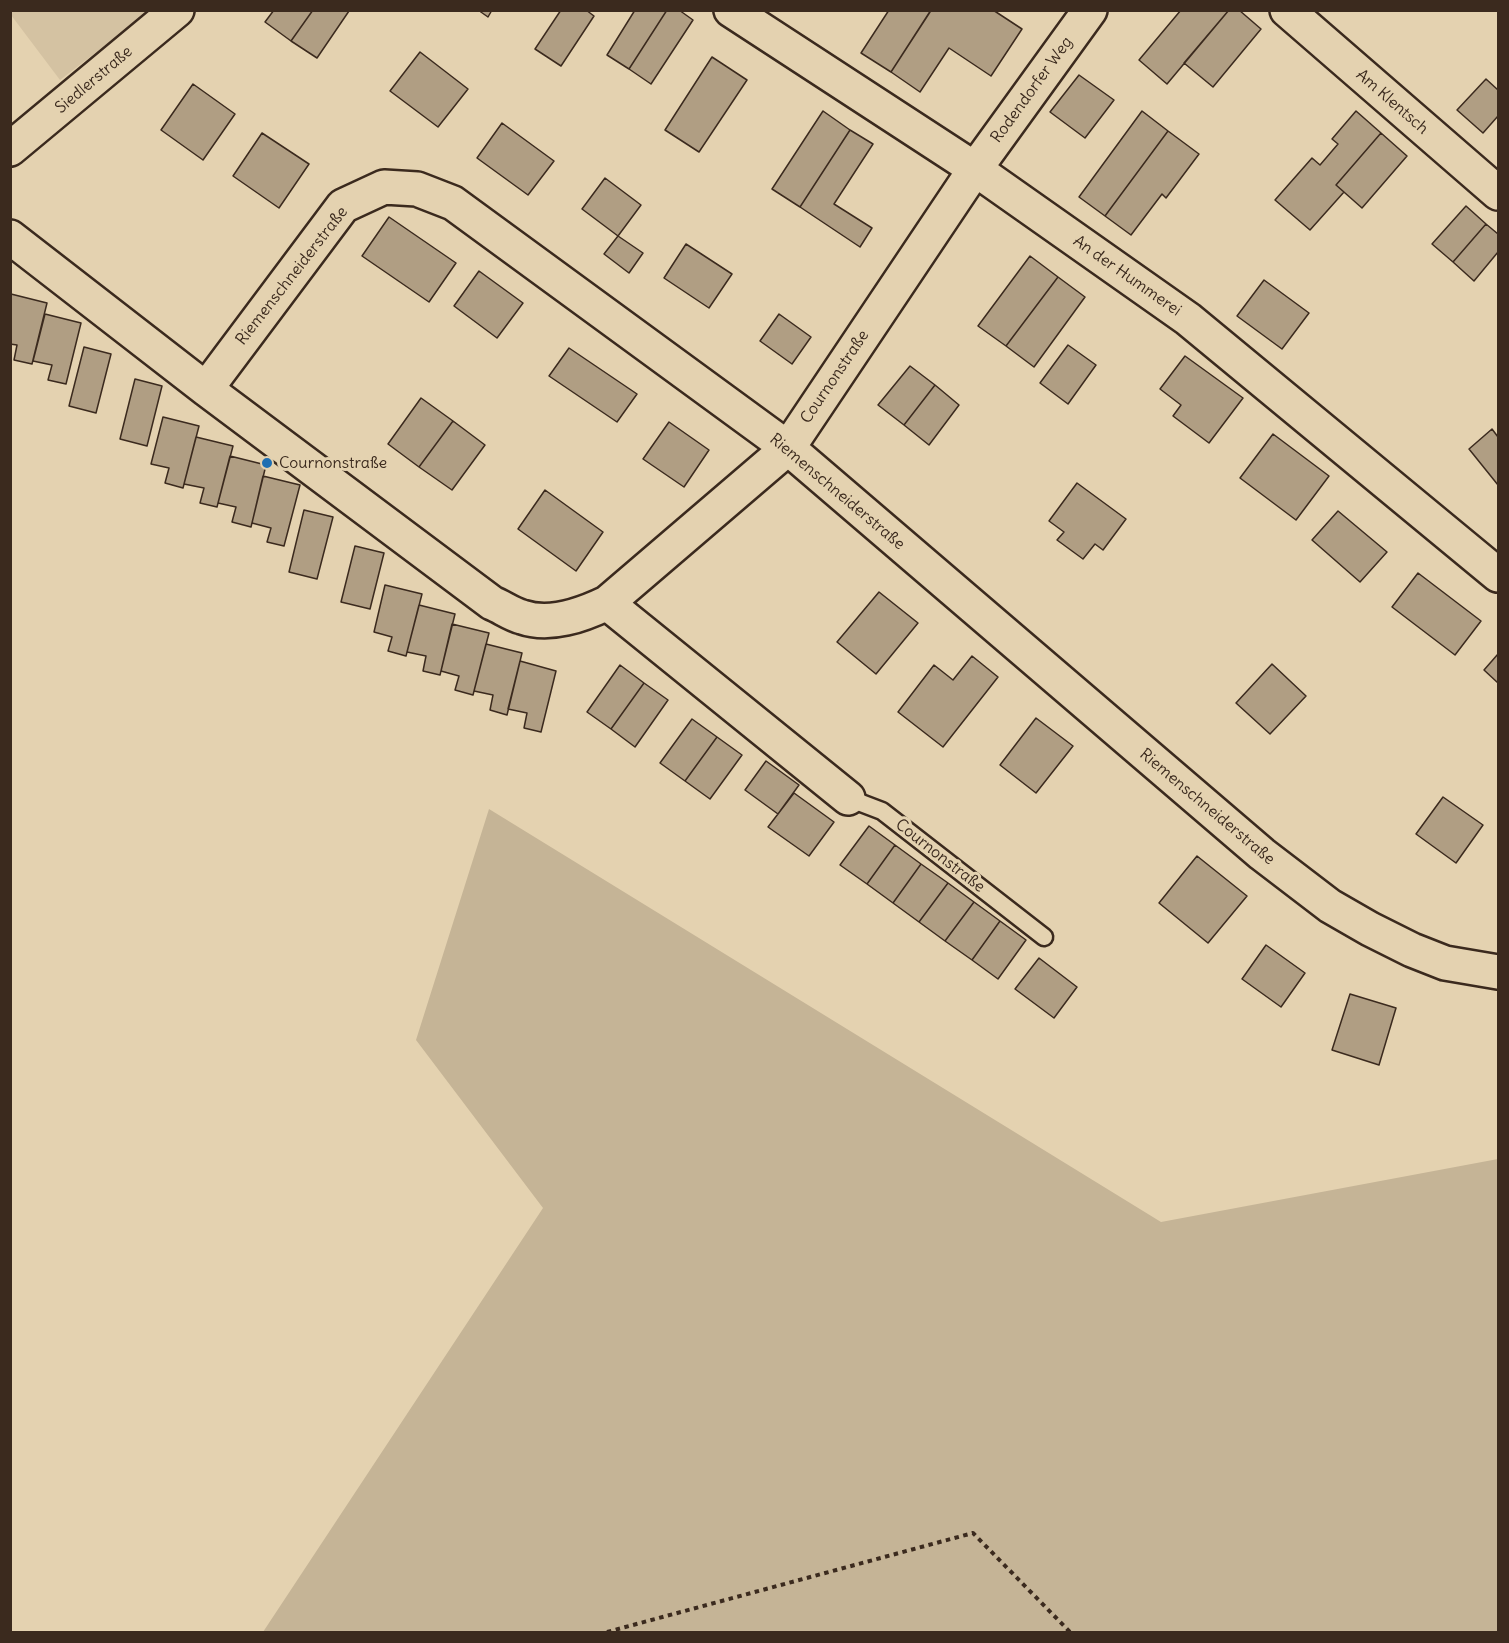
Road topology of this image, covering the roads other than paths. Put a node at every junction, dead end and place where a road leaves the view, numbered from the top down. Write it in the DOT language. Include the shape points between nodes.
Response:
graph roads {
  1 [pos="177,10"];
  2 [pos="731,10"];
  3 [pos="1089,10"];
  4 [pos="1287,10"];
  5 [pos="10,149"];
  6 [pos="975,169"];
  7 [pos="1498,193"];
  8 [pos="10,237"];
  9 [pos="206,389"];
  10 [pos="788,448"];
  11 [pos="1498,575"];
  12 [pos="607,603"];
  13 [pos="848,798"];
  14 [pos="1044,937"];
  15 [pos="1498,972"];
  1 -- 5 [label="street, Siedlerstraße"];
  2 -- 6 [label="street, An der Hummerei"];
  3 -- 6 [label="street, Rodendorfer Weg"];
  4 -- 7 [label="street, Am Klentsch"];
  6 -- 10 [label="street, Cournonstraße"];
  6 -- 11 [label="street, An der Hummerei" via="1188,319"];
  8 -- 9 [label="street, Cournonstraße"];
  9 -- 10 [label="street, Riemenschneiderstraße" via="343,206 384,188 417,189 453,203"];
  9 -- 12 [label="street, Cournonstraße" via="492,603 522,617 544,621 588,612"];
  10 -- 12 [label="street, Cournonstraße"];
  10 -- 15 [label="street, Riemenschneiderstraße" via="1262,854 1330,906 1445,963"];
  12 -- 13 [label="street, Cournonstraße"];
  13 -- 14 [label="lane, Cournonstraße" via="882,811"];
}
